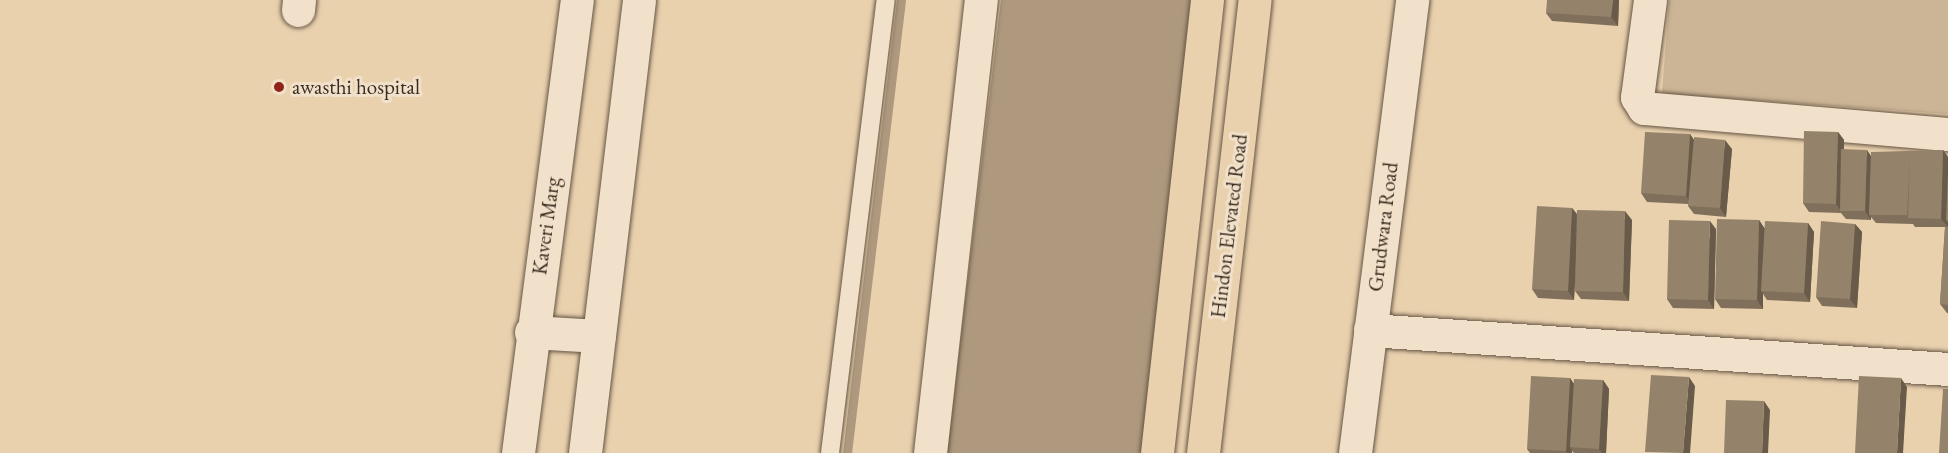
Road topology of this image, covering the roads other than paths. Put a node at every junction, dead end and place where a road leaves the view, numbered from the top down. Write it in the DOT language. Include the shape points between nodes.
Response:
graph roads {
  1 [pos="577,0"];
  2 [pos="639,0"];
  3 [pos="886,0"];
  4 [pos="981,0"];
  5 [pos="1207,0"];
  6 [pos="1255,0"];
  7 [pos="1412,0"];
  8 [pos="1650,0"];
  9 [pos="1948,134"];
  10 [pos="1370,330"];
  11 [pos="531,332"];
  12 [pos="599,336"];
  13 [pos="1948,369"];
  14 [pos="518,453"];
  15 [pos="585,453"];
  16 [pos="830,453"];
  17 [pos="930,453"];
  18 [pos="1158,453"];
  19 [pos="1203,453"];
  20 [pos="1355,453"];
  1 -- 11 [label="street, Kaveri Marg"];
  2 -- 12 [label="street"];
  3 -- 16 [label="lane"];
  4 -- 17 [label="street"];
  5 -- 18 [label="highway"];
  6 -- 19 [label="highway, Hindon Elevated Road"];
  7 -- 10 [label="street, Grudwara Road"];
  8 -- 9 [label="street" via="1637,97 1644,108"];
  10 -- 13 [label="street"];
  10 -- 20 [label="street, Grudwara Road"];
  11 -- 12 [label="street"];
  11 -- 14 [label="street, Kaveri Marg"];
  12 -- 15 [label="street"];
}
